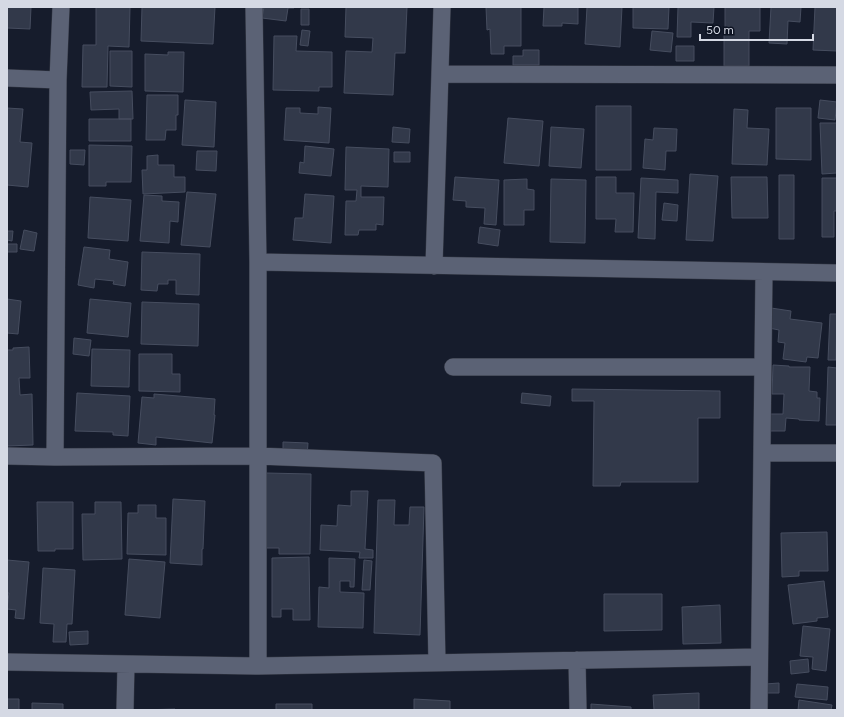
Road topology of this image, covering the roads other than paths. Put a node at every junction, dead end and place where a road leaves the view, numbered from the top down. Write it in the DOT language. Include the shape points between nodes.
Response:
graph roads {
  1 [pos="61,7"];
  2 [pos="254,7"];
  3 [pos="442,7"];
  4 [pos="440,74"];
  5 [pos="837,75"];
  6 [pos="7,78"];
  7 [pos="58,80"];
  8 [pos="258,262"];
  9 [pos="434,266"];
  10 [pos="764,272"];
  11 [pos="837,273"];
  12 [pos="453,367"];
  13 [pos="763,368"];
  14 [pos="762,453"];
  15 [pos="837,453"];
  16 [pos="7,456"];
  17 [pos="258,456"];
  18 [pos="55,457"];
  19 [pos="759,657"];
  20 [pos="577,660"];
  21 [pos="7,662"];
  22 [pos="437,663"];
  23 [pos="126,664"];
  24 [pos="258,666"];
  25 [pos="125,710"];
  26 [pos="578,710"];
  27 [pos="759,710"];
  1 -- 7 [label="street"];
  2 -- 8 [label="street"];
  3 -- 4 [label="street"];
  4 -- 5 [label="street"];
  4 -- 9 [label="street"];
  6 -- 7 [label="street"];
  7 -- 18 [label="street"];
  8 -- 9 [label="street"];
  8 -- 17 [label="street"];
  9 -- 10 [label="street"];
  10 -- 11 [label="street"];
  10 -- 13 [label="street"];
  12 -- 13 [label="street"];
  13 -- 14 [label="street"];
  14 -- 15 [label="street"];
  14 -- 19 [label="street"];
  16 -- 18 [label="street"];
  17 -- 18 [label="street"];
  17 -- 22 [label="street" via="433,463"];
  17 -- 24 [label="street"];
  19 -- 20 [label="street"];
  19 -- 27 [label="street"];
  20 -- 22 [label="street"];
  20 -- 26 [label="street"];
  21 -- 23 [label="street"];
  22 -- 24 [label="street"];
  23 -- 24 [label="street"];
  23 -- 25 [label="street"];
}
